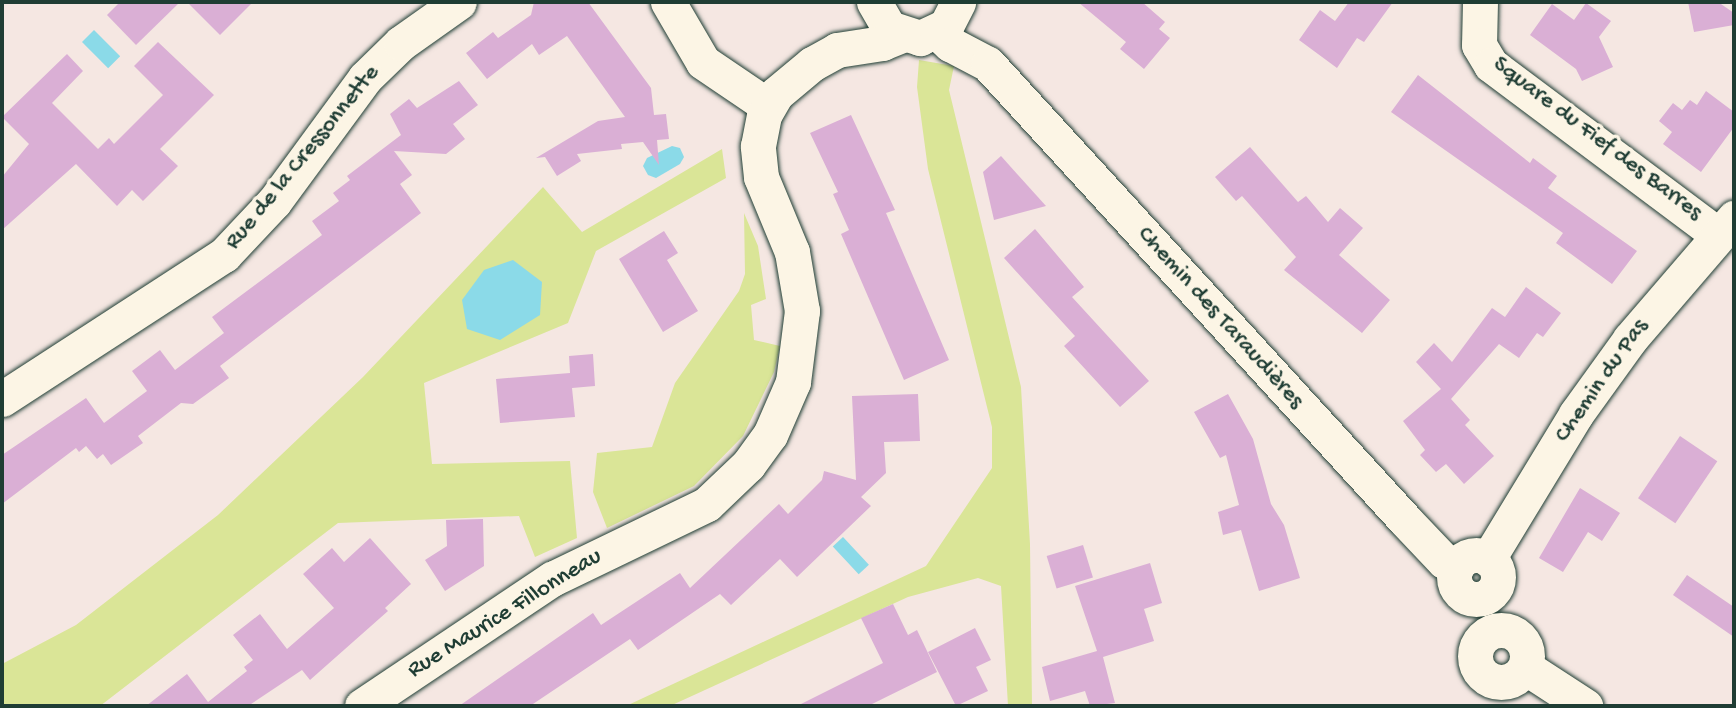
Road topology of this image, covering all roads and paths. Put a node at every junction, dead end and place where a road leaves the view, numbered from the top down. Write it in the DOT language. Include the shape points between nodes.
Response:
graph roads {
  1 [pos="459,2"];
  2 [pos="668,2"];
  3 [pos="873,2"];
  4 [pos="960,2"];
  5 [pos="1480,2"];
  6 [pos="937,32"];
  7 [pos="902,35"];
  8 [pos="837,50"];
  9 [pos="988,64"];
  10 [pos="768,106"];
  11 [pos="1726,226"];
  12 [pos="2,399"];
  13 [pos="1478,578"];
  14 [pos="1507,647"];
  15 [pos="1481,693"];
  16 [pos="362,706"];
  17 [pos="1585,706"];
  1 -- 12 [label="street, Rue de la Cressonnette" via="401,43 365,78 274,202 223,255"];
  2 -- 10 [label="street" via="704,62"];
  3 -- 7 [label="street" via="881,20"];
  3 -- 8 [label="street, Rue Maurice Fillonneau"];
  4 -- 6 [label="street" via="953,17"];
  4 -- 9 [label="street, Chemin des Taraudières"];
  5 -- 11 [label="street, Square du Fief des Barres" via="1479,44 1491,65"];
  6 -- 7 [label="street, Rue Maurice Fillonneau" via="920,38"];
  6 -- 9 [label="street, Chemin des Taraudières"];
  7 -- 8 [label="street, Rue Maurice Fillonneau" via="881,44"];
  8 -- 10 [label="street, Rue Maurice Fillonneau" via="788,81"];
  9 -- 13 [label="street, Chemin des Taraudières" via="1444,561"];
  10 -- 16 [label="street, Rue Maurice Fillonneau" via="760,128 759,164 792,252 802,312 793,382 770,435 748,465 707,504 552,579"];
  11 -- 13 [label="street, Chemin du Pas" via="1664,294 1576,414"];
  13 -- 14 [label="street, Chemin des Taraudières" via="1512,615"];
  14 -- 15 [label="street" via="1513,680"];
  14 -- 17 [label="street"];
}
